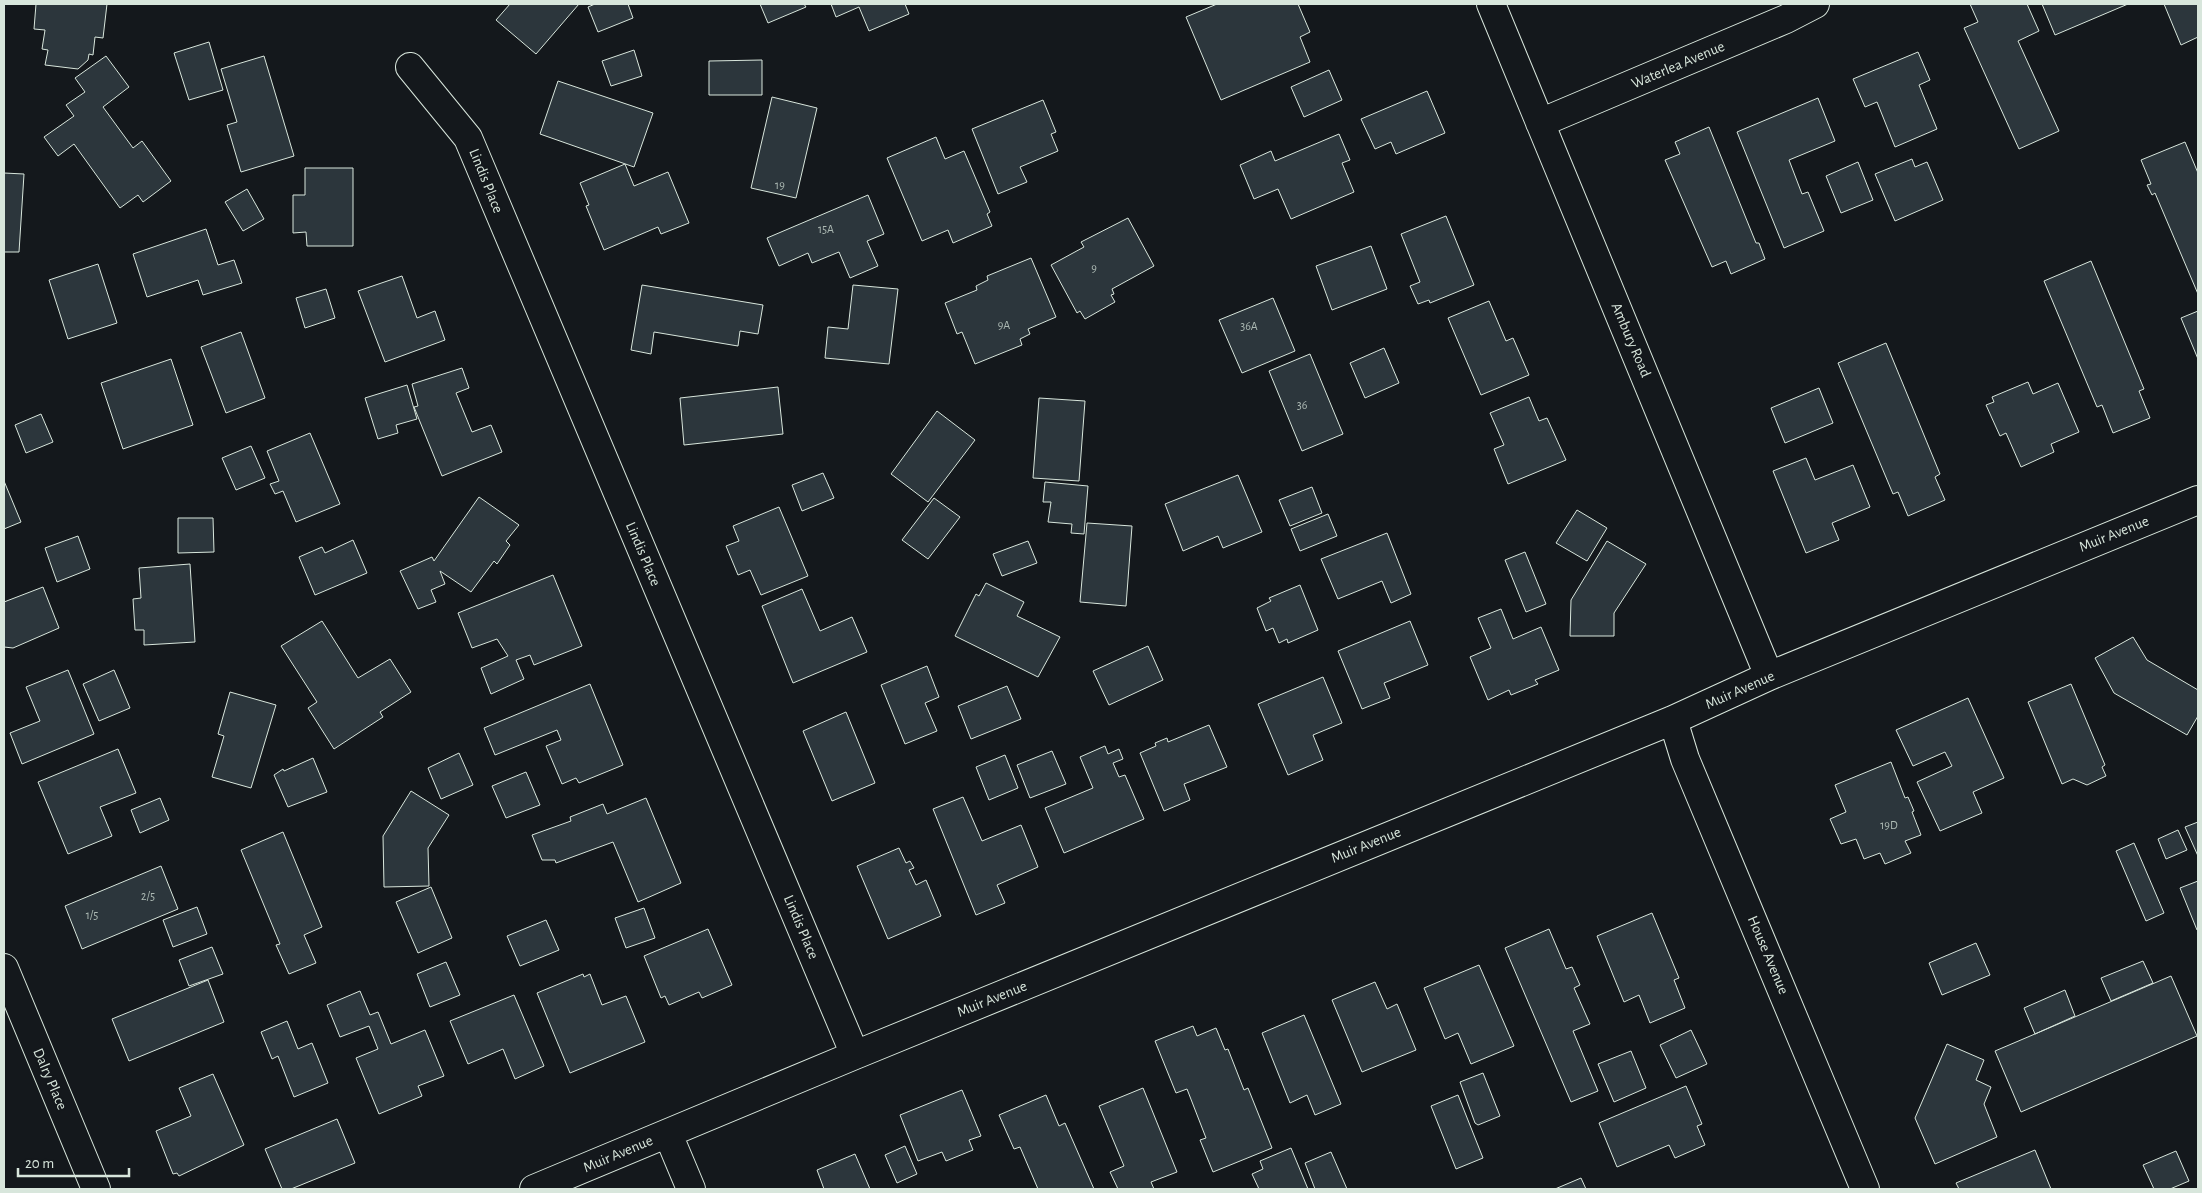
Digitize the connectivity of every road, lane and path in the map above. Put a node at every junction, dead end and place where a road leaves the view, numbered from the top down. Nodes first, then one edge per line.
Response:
1 (1491, 4) edge
2 (1815, 4) edge
3 (410, 67) dead end
4 (1540, 122) junction
5 (2198, 500) edge
6 (1769, 676) junction
7 (1673, 720) junction
8 (4, 968) edge
9 (856, 1055) junction
10 (668, 1134) junction
11 (96, 1189) edge
12 (534, 1189) edge
13 (691, 1189) edge
14 (1865, 1189) edge

1 - 4 street, Ambury Road
2 - 4 street, Waterlea Avenue
3 - 9 street, Lindis Place
4 - 6 street, Ambury Road
5 - 6 street, Muir Avenue
6 - 7 street, Muir Avenue
7 - 9 street, Muir Avenue
7 - 14 street, House Avenue
8 - 11 street, Dalry Place
9 - 10 street, Muir Avenue
10 - 12 street, Muir Avenue
10 - 13 street

